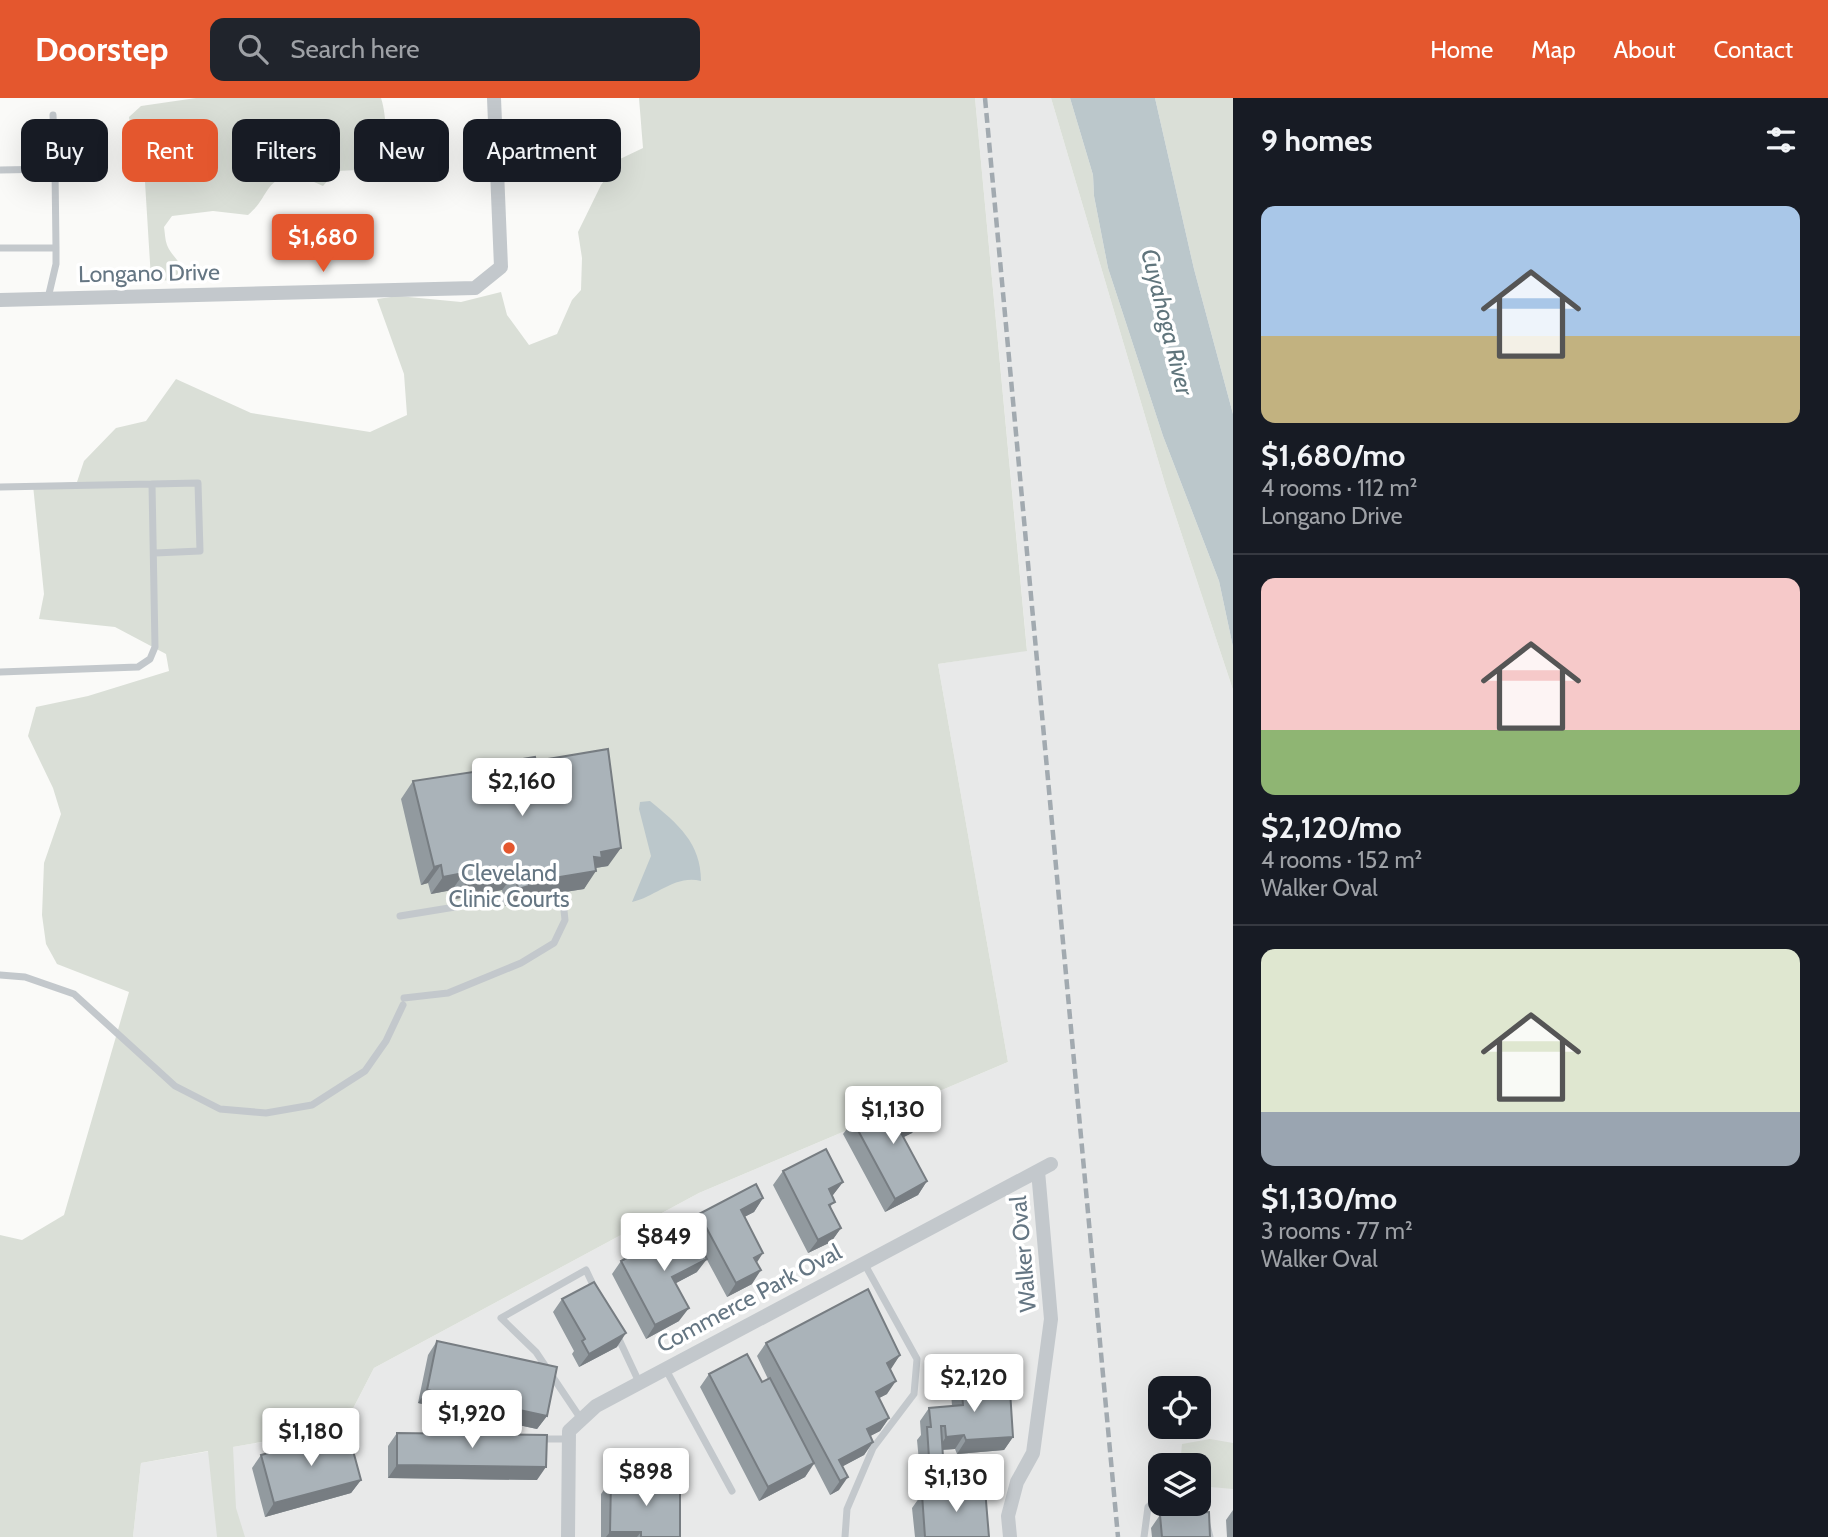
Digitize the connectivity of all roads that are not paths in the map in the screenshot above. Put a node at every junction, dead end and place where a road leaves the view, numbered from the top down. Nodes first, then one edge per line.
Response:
1 (494, 98) edge
2 (53, 115) dead end
3 (53, 119) edge
4 (0, 170) edge
5 (21, 170) edge
6 (55, 182) edge
7 (0, 248) edge
8 (56, 248) junction
9 (48, 299) junction
10 (0, 300) edge
11 (152, 484) junction
12 (0, 487) edge
13 (155, 553) junction
14 (0, 672) edge
15 (562, 892) edge
16 (504, 899) dead end
17 (400, 916) dead end
18 (0, 975) edge
19 (1044, 1167) joint
20 (864, 1263) junction
21 (597, 1293) edge
22 (613, 1327) edge
23 (665, 1368) junction
24 (639, 1382) junction
25 (580, 1419) junction
26 (532, 1439) edge
27 (568, 1439) junction
28 (732, 1491) dead end
29 (1148, 1507) edge
30 (1205, 1516) edge
31 (568, 1537) edge
32 (845, 1537) edge
33 (1010, 1537) edge
34 (1144, 1537) edge
35 (1210, 1537) edge

1 - 9 street, Longano Drive
2 - 3 lane
4 - 5 lane
6 - 8 lane
7 - 8 lane
8 - 9 lane
9 - 10 street, Longano Drive
11 - 12 lane
11 - 13 lane
11 - 13 lane
13 - 14 lane
15 - 18 lane
16 - 17 lane
19 - 20 street, Commerce Park Oval
19 - 33 street, Walker Oval
20 - 23 street, Commerce Park Oval
20 - 32 lane
21 - 25 lane
22 - 24 lane
23 - 24 street, Commerce Park Oval
23 - 28 lane
24 - 25 street, Commerce Park Oval
25 - 27 street, Commerce Park Oval
26 - 27 lane
27 - 31 street
29 - 34 lane
30 - 35 lane

